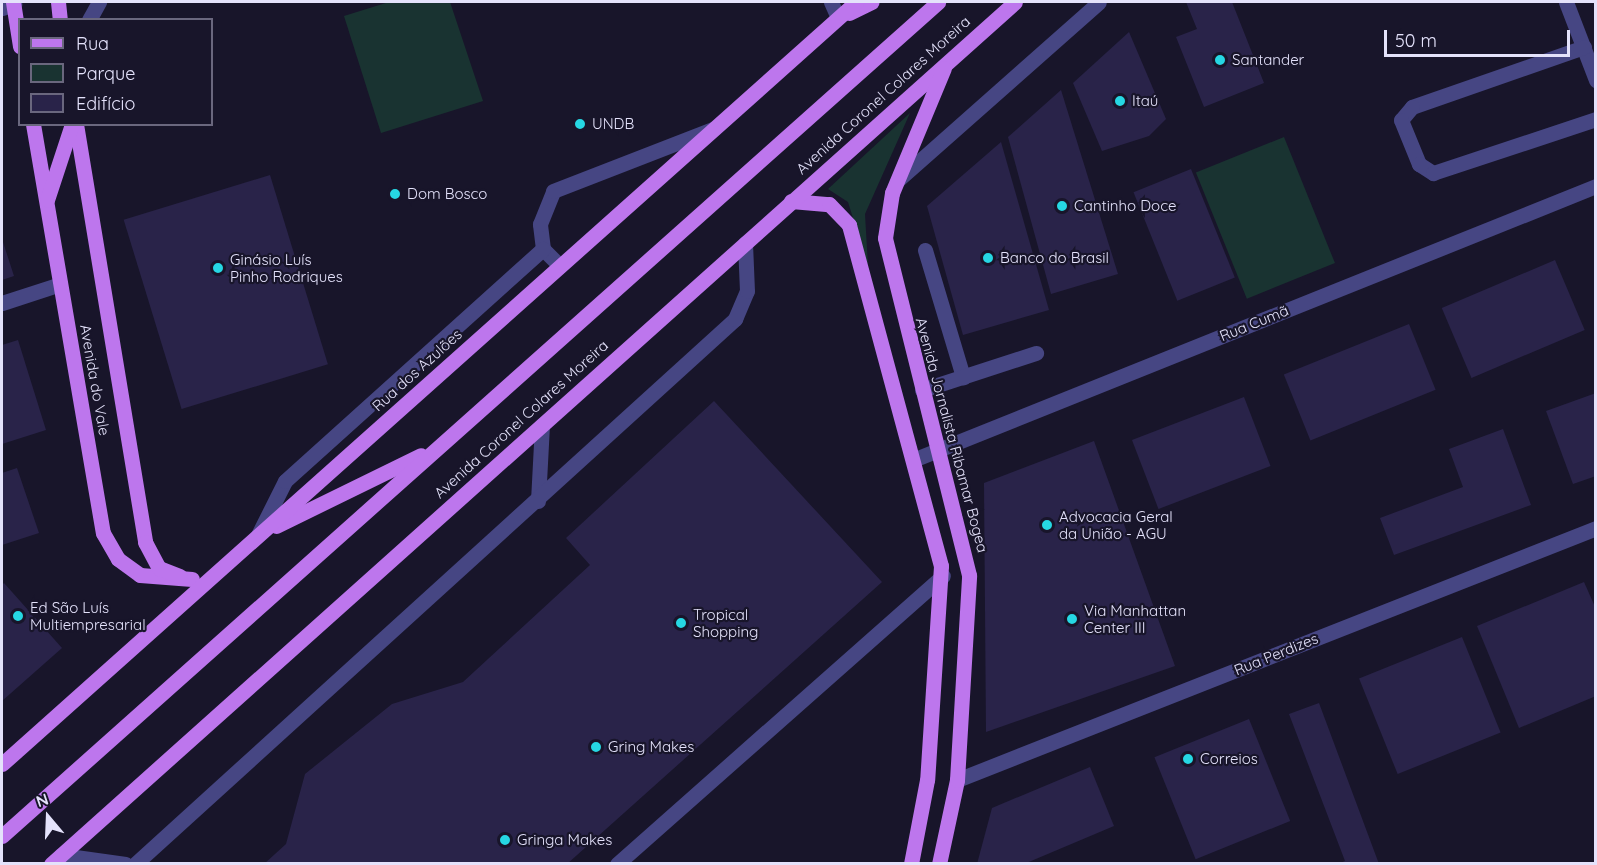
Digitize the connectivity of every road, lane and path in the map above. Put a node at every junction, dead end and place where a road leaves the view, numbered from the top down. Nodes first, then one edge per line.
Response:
1 (58, 2) edge
2 (99, 2) edge
3 (831, 2) edge
4 (856, 2) edge
5 (872, 2) edge
6 (939, 2) edge
7 (1015, 2) edge
8 (1099, 2) edge
9 (1566, 2) edge
10 (10, 5) edge
11 (60, 18) edge
12 (90, 18) edge
13 (838, 18) junction
14 (18, 38) edge
15 (1584, 47) junction
16 (946, 62) junction
17 (1596, 80) edge
18 (1596, 119) edge
19 (33, 126) edge
20 (73, 126) edge
21 (74, 126) edge
22 (713, 129) junction
23 (898, 180) junction
24 (1596, 186) edge
25 (791, 201) junction
26 (46, 203) junction
27 (745, 243) junction
28 (543, 249) junction
29 (925, 250) dead end
30 (560, 266) junction
31 (60, 284) junction
32 (2, 303) edge
33 (1036, 353) dead end
34 (963, 377) junction
35 (922, 390) junction
36 (542, 425) junction
37 (440, 446) junction
38 (939, 450) junction
39 (913, 460) junction
40 (538, 501) junction
41 (1596, 528) edge
42 (258, 535) junction
43 (212, 575) junction
44 (943, 576) junction
45 (192, 579) junction
46 (2, 764) edge
47 (957, 780) junction
48 (2, 836) edge
49 (56, 859) edge
50 (125, 864) edge
51 (135, 864) edge
52 (617, 864) edge
53 (911, 864) edge
54 (939, 864) edge

1 - 11 main road
2 - 12 street
3 - 13 street
4 - 13 main road, Rua dos Azulões
5 - 13 main road
6 - 37 main road
7 - 16 main road, Avenida Coronel Colares Moreira
8 - 23 street
9 - 15 street
10 - 14 main road
13 - 22 main road, Rua dos Azulões
15 - 17 street
15 - 18 street
16 - 23 main road, Avenida Jornalista Ribamar Bogea
16 - 25 main road, Avenida Coronel Colares Moreira
19 - 26 main road, Avenida do Vale
20 - 26 main road
21 - 45 main road, Avenida do Vale
22 - 28 street
22 - 30 main road, Rua dos Azulões
23 - 35 main road, Avenida Jornalista Ribamar Bogea
24 - 38 street, Rua Cumã
25 - 27 main road, Avenida Coronel Colares Moreira
25 - 39 main road
26 - 31 main road, Avenida do Vale
27 - 36 main road, Avenida Coronel Colares Moreira
27 - 40 street
28 - 30 street
28 - 42 street
29 - 34 street
30 - 42 main road, Rua dos Azulões
31 - 32 street
31 - 45 main road, Avenida do Vale
33 - 34 street
34 - 35 street
35 - 38 main road, Avenida Jornalista Ribamar Bogea
36 - 40 street
36 - 49 main road, Avenida Coronel Colares Moreira
37 - 42 main road
37 - 48 main road
38 - 39 street, Rua Cumã
38 - 47 main road, Avenida Jornalista Ribamar Bogea
39 - 44 main road
40 - 51 street
41 - 47 street, Rua Perdizes
42 - 43 main road, Rua dos Azulões
43 - 45 main road, Avenida do Vale
43 - 46 main road, Rua dos Azulões
44 - 52 street
44 - 53 main road
47 - 54 main road, Avenida Jornalista Ribamar Bogea
49 - 50 street

